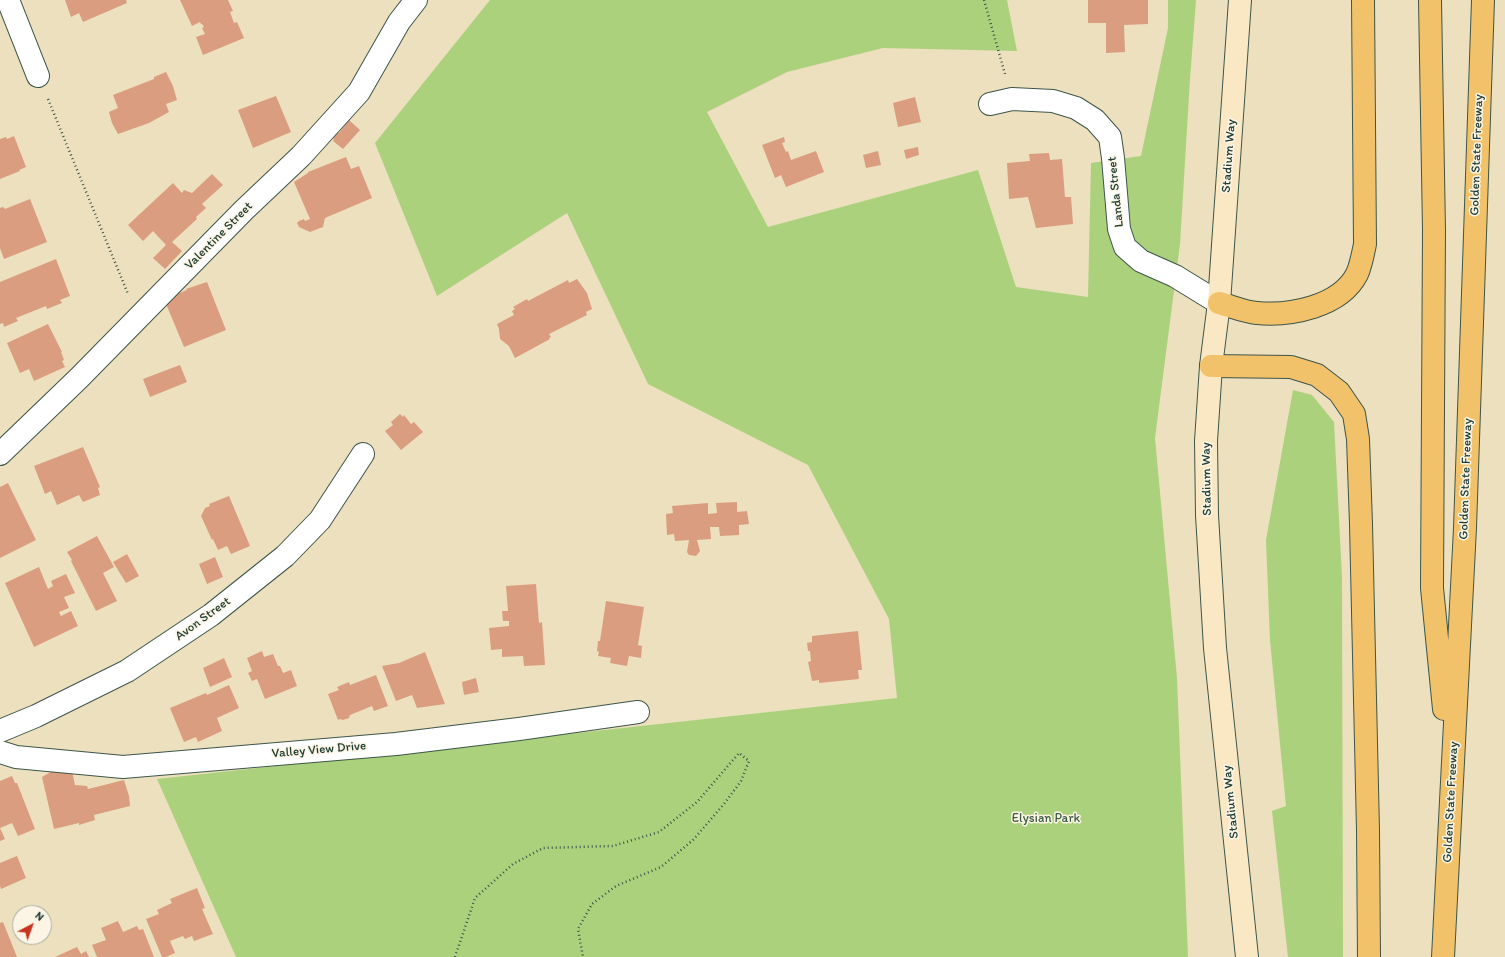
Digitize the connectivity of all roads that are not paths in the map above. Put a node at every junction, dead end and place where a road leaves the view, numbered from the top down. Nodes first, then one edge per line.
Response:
1 (8, 0) edge
2 (416, 0) edge
3 (1240, 0) edge
4 (1363, 0) edge
5 (1430, 0) edge
6 (1483, 0) edge
7 (38, 76) road end
8 (990, 104) dead end
9 (1219, 303) junction
10 (1211, 366) junction
11 (0, 454) edge
12 (363, 454) dead end
13 (638, 712) dead end
14 (0, 731) edge
15 (0, 752) edge
16 (1451, 782) junction
17 (1247, 957) edge
18 (1368, 957) edge
19 (1443, 957) edge

1 - 7 street
2 - 11 street, Valentine Street
3 - 9 main road, Stadium Way
4 - 9 highway
5 - 16 highway
6 - 16 highway, Golden State Freeway
8 - 9 street, Landa Street
9 - 10 main road, Stadium Way
10 - 17 main road, Stadium Way
10 - 18 highway
12 - 14 street, Avon Street
13 - 15 street, Valley View Drive
16 - 19 highway, Golden State Freeway

